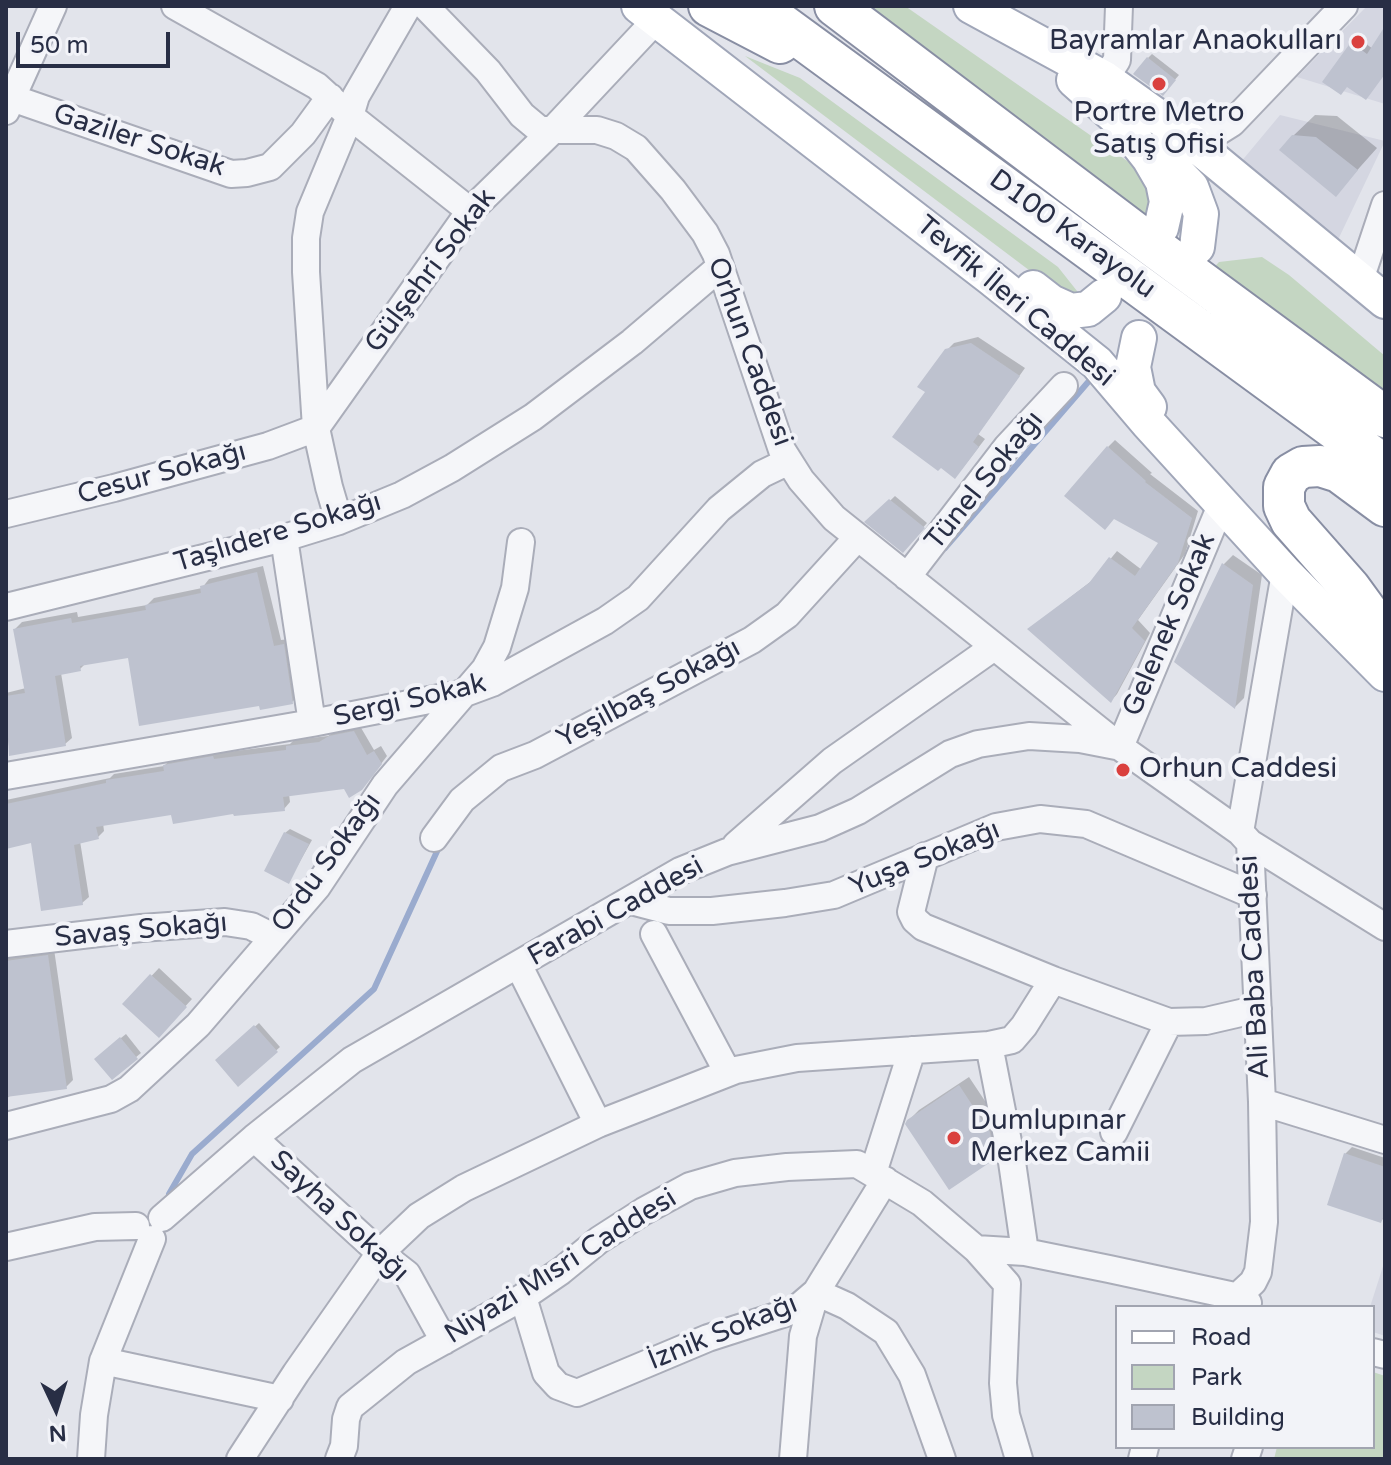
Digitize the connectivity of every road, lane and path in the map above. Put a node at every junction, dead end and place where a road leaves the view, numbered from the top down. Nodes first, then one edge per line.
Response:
1 (53, 6) edge
2 (175, 6) edge
3 (408, 6) edge
4 (425, 6) edge
5 (709, 6) edge
6 (757, 6) edge
7 (835, 6) edge
8 (964, 6) edge
9 (971, 6) edge
10 (1119, 6) edge
11 (1344, 6) edge
12 (653, 11) edge
13 (1105, 79) junction
14 (330, 97) junction
15 (892, 102) junction
16 (9, 105) edge
17 (350, 116) junction
18 (1120, 121) junction
19 (551, 132) junction
20 (1185, 136) junction
21 (1385, 205) edge
22 (470, 211) junction
23 (1161, 228) dead end
24 (1197, 247) dead end
25 (720, 267) junction
26 (1373, 290) edge
27 (1104, 296) dead end
28 (1139, 338) dead end
29 (1064, 386) dead end
30 (1385, 417) edge
31 (316, 428) junction
32 (789, 461) junction
33 (1385, 466) edge
34 (1222, 503) junction
35 (1385, 506) edge
36 (6, 514) edge
37 (339, 521) junction
38 (284, 538) junction
39 (857, 538) junction
40 (521, 542) dead end
41 (1285, 573) junction
42 (907, 577) junction
43 (6, 607) edge
44 (1385, 636) edge
45 (1385, 646) edge
46 (994, 647) junction
47 (1385, 674) edge
48 (465, 693) junction
49 (312, 723) junction
50 (1120, 747) junction
51 (6, 776) edge
52 (434, 838) dead end
53 (1245, 838) junction
54 (727, 852) junction
55 (925, 856) junction
56 (1253, 895) junction
57 (631, 901) junction
58 (1385, 927) edge
59 (654, 934) dead end
60 (273, 937) junction
61 (6, 944) edge
62 (519, 966) junction
63 (1053, 980) junction
64 (1258, 1009) junction
65 (1169, 1022) junction
66 (989, 1045) junction
67 (912, 1050) junction
68 (728, 1073) junction
69 (1262, 1102) junction
70 (598, 1124) junction
71 (6, 1126) edge
72 (1114, 1132) dead end
73 (254, 1138) junction
74 (1385, 1140) edge
75 (879, 1177) junction
76 (150, 1228) junction
77 (6, 1247) edge
78 (976, 1249) junction
79 (1025, 1252) junction
80 (380, 1253) junction
81 (816, 1292) junction
82 (523, 1297) junction
83 (1240, 1304) edge
84 (444, 1341) junction
85 (103, 1361) junction
86 (280, 1399) junction
87 (91, 1459) edge
88 (240, 1459) edge
89 (339, 1459) edge
90 (793, 1459) edge
91 (942, 1459) edge
92 (1019, 1459) edge

1 - 16 street
2 - 14 street
3 - 17 street
4 - 19 street
5 - 15 highway
6 - 15 highway, D100 Karayolu
7 - 30 highway, D100 Karayolu
8 - 18 main road
9 - 13 main road
10 - 13 street
11 - 20 street
12 - 19 street, Gülşehri Sokak
12 - 27 main road
12 - 34 main road, Tevfik İleri Caddesi
13 - 20 main road
14 - 16 street, Gaziler Sokak
14 - 17 street
15 - 33 highway, D100 Karayolu
17 - 22 street
17 - 31 street
18 - 23 main road
18 - 24 main road
19 - 22 street, Gülşehri Sokak
19 - 25 street, Orhun Caddesi
20 - 26 main road
21 - 26 street
22 - 31 street, Gülşehri Sokak
25 - 32 street, Orhun Caddesi
25 - 37 street, Taşlıdere Sokağı
28 - 45 main road
29 - 42 street, Tünel Sokağı
31 - 36 street, Cesur Sokağı
31 - 37 street
32 - 39 street, Orhun Caddesi
32 - 48 street, Sergi Sokak
34 - 41 main road, Tevfik İleri Caddesi
34 - 50 street, Gelenek Sokak
35 - 44 highway
37 - 38 street, Taşlıdere Sokağı
38 - 43 street, Taşlıdere Sokağı
38 - 49 street
39 - 42 street, Orhun Caddesi
39 - 52 street, Yeşilbaş Sokağı
40 - 48 street, Ordu Sokağı
41 - 47 main road, Tevfik İleri Caddesi
41 - 53 street, Ali Baba Caddesi
42 - 46 street, Orhun Caddesi
46 - 50 street, Orhun Caddesi
46 - 54 street
48 - 49 street, Sergi Sokak
48 - 60 street, Ordu Sokağı
49 - 51 street, Sergi Sokak
50 - 53 street, Farabi Caddesi
50 - 54 street, Farabi Caddesi
53 - 56 street, Ali Baba Caddesi
53 - 58 street, Farabi Caddesi
54 - 57 street, Farabi Caddesi
55 - 56 street, Yuşa Sokağı
55 - 57 street, Yuşa Sokağı
55 - 63 street
56 - 64 street, Ali Baba Caddesi
57 - 62 street, Farabi Caddesi
59 - 68 street
60 - 61 street, Savaş Sokağı
60 - 71 street, Ordu Sokağı
62 - 70 street
62 - 73 street, Farabi Caddesi
63 - 65 street
63 - 66 street
64 - 65 street
64 - 69 street, Ali Baba Caddesi
65 - 72 street
66 - 67 street
66 - 79 street
67 - 68 street
67 - 75 street
68 - 70 street
69 - 74 street
69 - 83 street, Ali Baba Caddesi
70 - 80 street
73 - 76 street, Farabi Caddesi
73 - 80 street, Sayha Sokağı
75 - 78 street, Niyazi Mısri Caddesi
75 - 81 street
75 - 82 street, Niyazi Mısri Caddesi
76 - 77 street
76 - 85 street, Farabi Caddesi
78 - 79 street
78 - 92 street, Niyazi Mısri Caddesi
79 - 83 street
80 - 84 street, Sayha Sokağı
80 - 86 street
81 - 82 street, İznik Sokağı
81 - 90 street
81 - 91 street, İznik Sokağı
82 - 84 street, Niyazi Mısri Caddesi
84 - 89 street, Niyazi Mısri Caddesi
85 - 86 street
85 - 87 street, Farabi Caddesi
86 - 88 street

